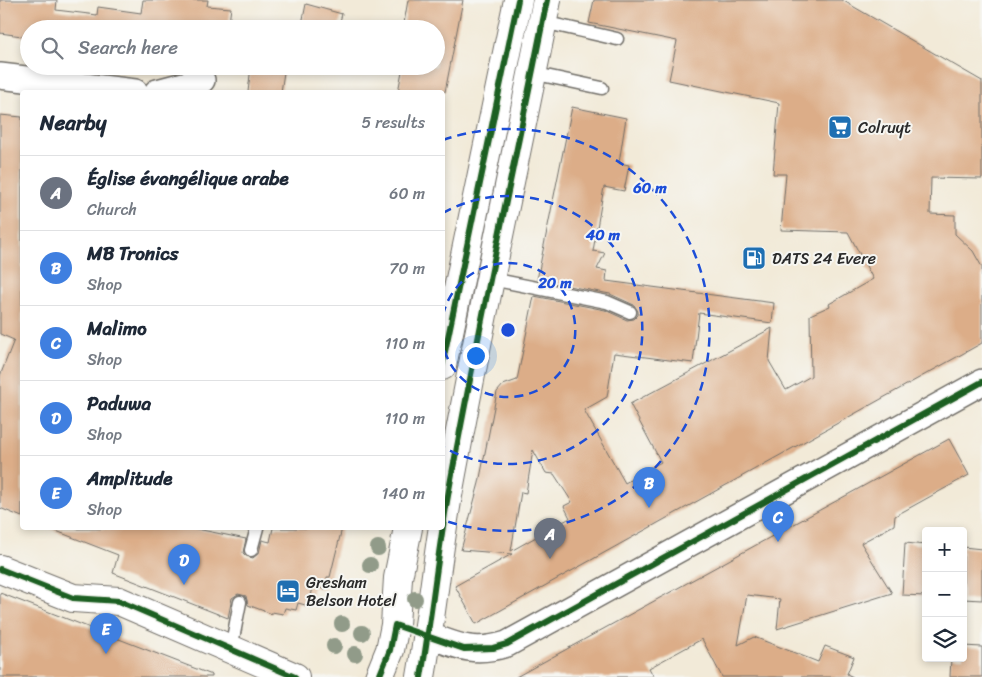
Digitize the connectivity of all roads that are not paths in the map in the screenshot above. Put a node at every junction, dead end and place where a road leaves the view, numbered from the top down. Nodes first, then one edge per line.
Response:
1 (518, 0) edge
2 (545, 11) edge
3 (617, 39) dead end
4 (532, 73) junction
5 (0, 76) edge
6 (202, 80) dead end
7 (602, 88) dead end
8 (118, 90) edge
9 (164, 90) edge
10 (460, 284) junction
11 (490, 284) junction
12 (630, 312) dead end
13 (445, 352) edge
14 (982, 382) edge
15 (445, 517) edge
16 (256, 530) edge
17 (408, 530) edge
18 (443, 530) edge
19 (251, 550) dead end
20 (0, 569) edge
21 (240, 602) dead end
22 (395, 625) junction
23 (428, 635) junction
24 (231, 649) junction
25 (295, 677) edge
26 (379, 677) edge
27 (421, 677) edge

1 - 10 street
2 - 3 lane
2 - 4 street
4 - 7 lane
4 - 11 street
5 - 8 street
6 - 9 street
10 - 11 street
10 - 13 street
11 - 12 lane
11 - 15 street
14 - 23 street
16 - 19 lane
17 - 22 street
18 - 23 street
20 - 24 street
21 - 24 lane
22 - 23 street
22 - 26 street
23 - 27 street
24 - 25 street

